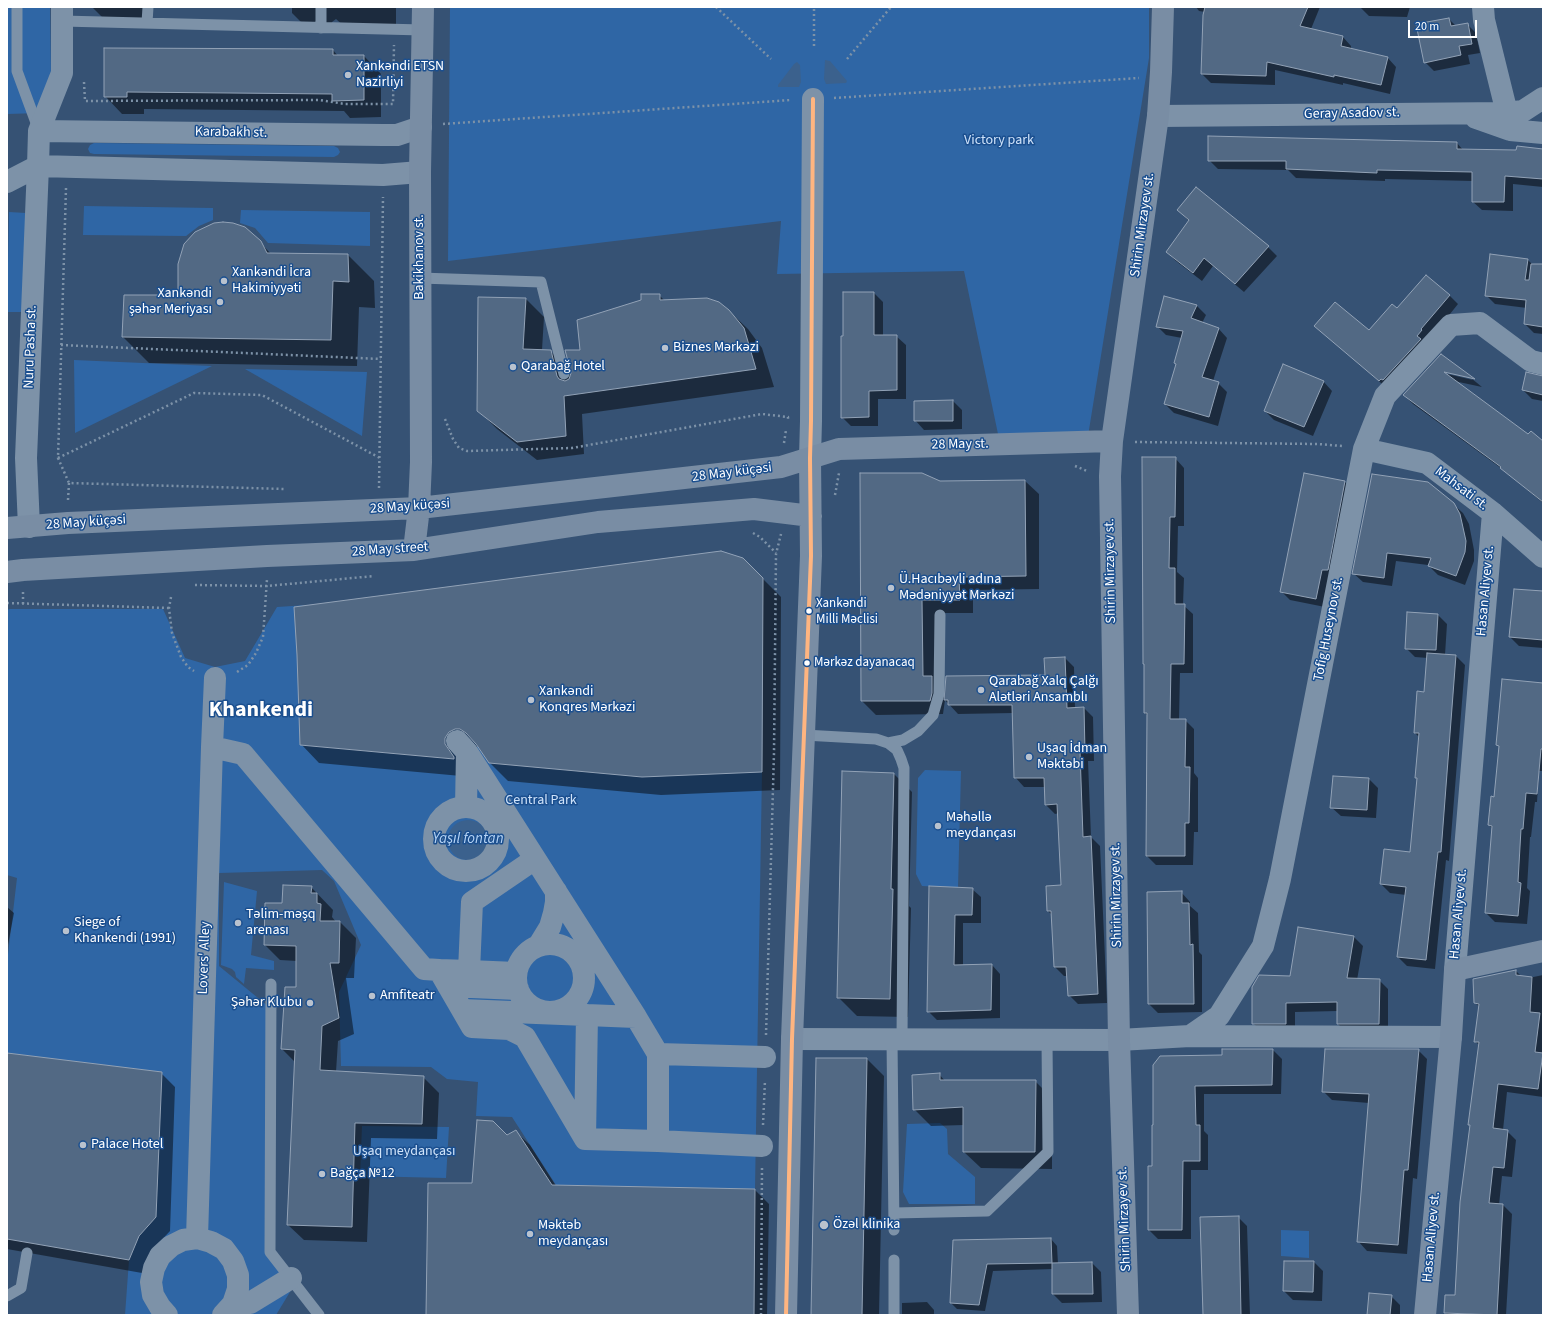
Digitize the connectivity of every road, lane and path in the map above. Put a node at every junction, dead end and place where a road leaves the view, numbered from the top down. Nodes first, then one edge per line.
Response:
1 (17, 7) edge
2 (148, 7) edge
3 (321, 7) edge
4 (423, 7) edge
5 (716, 7) edge
6 (814, 7) edge
7 (891, 7) edge
8 (1163, 7) edge
9 (1483, 7) edge
10 (62, 14) edge
11 (147, 23) junction
12 (321, 28) junction
13 (394, 30) junction
14 (422, 30) junction
15 (814, 46) dead end
16 (771, 59) dead end
17 (847, 59) dead end
18 (1146, 78) dead end
19 (1543, 98) edge
20 (813, 99) junction
21 (85, 101) dead end
22 (1460, 112) junction
23 (1507, 113) junction
24 (1158, 116) junction
25 (443, 124) dead end
26 (421, 127) junction
27 (39, 131) junction
28 (1543, 133) edge
29 (38, 166) junction
30 (420, 172) junction
31 (7, 182) edge
32 (62, 185) dead end
33 (376, 195) dead end
34 (420, 278) junction
35 (62, 345) junction
36 (381, 359) junction
37 (1543, 364) edge
38 (564, 374) dead end
39 (445, 411) dead end
40 (788, 417) dead end
41 (1112, 442) junction
42 (1318, 444) dead end
43 (1364, 449) junction
44 (58, 458) junction
45 (380, 458) junction
46 (810, 458) junction
47 (291, 489) dead end
48 (419, 508) junction
49 (379, 510) junction
50 (1493, 513) junction
51 (811, 516) junction
52 (29, 527) junction
53 (7, 528) edge
54 (414, 550) junction
55 (776, 554) dead end
56 (1543, 557) edge
57 (7, 572) edge
58 (171, 597) dead end
59 (266, 600) dead end
60 (7, 603) edge
61 (169, 608) junction
62 (940, 615) dead end
63 (215, 678) junction
64 (804, 735) junction
65 (888, 743) junction
66 (212, 747) junction
67 (466, 807) junction
68 (522, 838) junction
69 (498, 844) junction
70 (535, 859) junction
71 (556, 891) junction
72 (539, 945) junction
73 (1543, 951) edge
74 (1455, 970) junction
75 (469, 971) junction
76 (444, 978) junction
77 (517, 981) junction
78 (271, 984) dead end
79 (462, 1010) junction
80 (548, 1014) junction
81 (587, 1015) junction
82 (636, 1017) junction
83 (1190, 1036) junction
84 (1451, 1037) junction
85 (792, 1039) junction
86 (897, 1039) junction
87 (1047, 1040) junction
88 (1119, 1040) junction
89 (658, 1054) junction
90 (765, 1057) junction
91 (585, 1139) junction
92 (658, 1141) junction
93 (762, 1146) junction
94 (894, 1213) junction
95 (894, 1230) dead end
96 (197, 1238) junction
97 (27, 1253) dead end
98 (894, 1260) dead end
99 (290, 1278) junction
100 (7, 1296) edge
101 (228, 1309) edge
102 (167, 1315) edge
103 (319, 1315) edge
104 (761, 1315) edge
105 (786, 1315) edge
106 (894, 1315) edge
107 (1128, 1315) edge
108 (1425, 1315) edge

1 - 27 lane
2 - 11 lane
3 - 12 lane
4 - 14 street, Bakikhanov st.
5 - 16 path
6 - 15 path
7 - 17 path
8 - 24 street, Shirin Mirzayev st.
9 - 23 street
10 - 11 lane
10 - 27 street, Nuru Pasha st.
11 - 12 lane
12 - 13 lane
13 - 14 lane
13 - 21 path
14 - 26 street, Bakikhanov st.
18 - 20 path
19 - 23 street, Geray Asadov st.
20 - 25 path
20 - 46 street
22 - 23 street, Geray Asadov st.
22 - 24 street, Geray Asadov st.
22 - 28 street
24 - 41 street, Shirin Mirzayev st.
26 - 27 street, Karabakh st.
26 - 30 street, Bakikhanov st.
27 - 29 street, Nuru Pasha st.
29 - 30 street
29 - 31 street
29 - 52 street, Nuru Pasha st.
30 - 34 street, Bakikhanov st.
32 - 35 path
33 - 36 path
34 - 38 lane
34 - 48 street, Bakikhanov st.
35 - 36 path
35 - 44 path
36 - 45 path
37 - 43 street, Tofig Huseynov st.
39 - 40 path
41 - 42 path
41 - 46 street, 28 May st.
41 - 88 street, Shirin Mirzayev st.
43 - 50 street, Mahsati st.
43 - 83 street, Tofig Huseynov st.
44 - 45 path
44 - 47 path
45 - 49 path
46 - 48 street, 28 May küçəsi
46 - 51 street
48 - 49 street, 28 May küçəsi
48 - 54 street, Bakikhanov st.
49 - 52 street, 28 May küçəsi
50 - 56 street, Mahsati st.
50 - 74 street, Hasan Aliyev st.
51 - 54 street, 28 May street
51 - 64 street
52 - 53 street, 28 May küçəsi
54 - 57 street, 28 May street
55 - 90 path
58 - 61 path
59 - 63 path
60 - 61 path
61 - 63 path
62 - 65 lane
63 - 66 street, Lovers' Alley
64 - 65 lane
64 - 85 street
65 - 86 lane
66 - 76 street
66 - 96 street, Lovers' Alley
67 - 68 street
67 - 69 street
67 - 69 street
68 - 69 street
68 - 70 street
70 - 71 street
70 - 75 street
71 - 72 street
71 - 82 street
72 - 77 street
72 - 80 street
73 - 74 street
74 - 84 street, Hasan Aliyev st.
75 - 76 street
75 - 77 street
76 - 77 street
76 - 79 street
77 - 80 street
78 - 99 lane
79 - 80 street
79 - 91 street
80 - 81 street
81 - 82 street
81 - 91 street
82 - 89 street
83 - 84 street
83 - 88 street
84 - 108 street, Hasan Aliyev st.
85 - 86 street
85 - 105 street
86 - 87 street
86 - 94 lane
87 - 88 street
87 - 94 lane
88 - 107 street, Shirin Mirzayev st.
89 - 90 street
89 - 92 street
90 - 93 path
91 - 92 street
92 - 93 street
93 - 104 path
94 - 95 lane
96 - 101 street
96 - 102 street
97 - 100 lane
98 - 106 lane
99 - 101 street
99 - 103 lane

